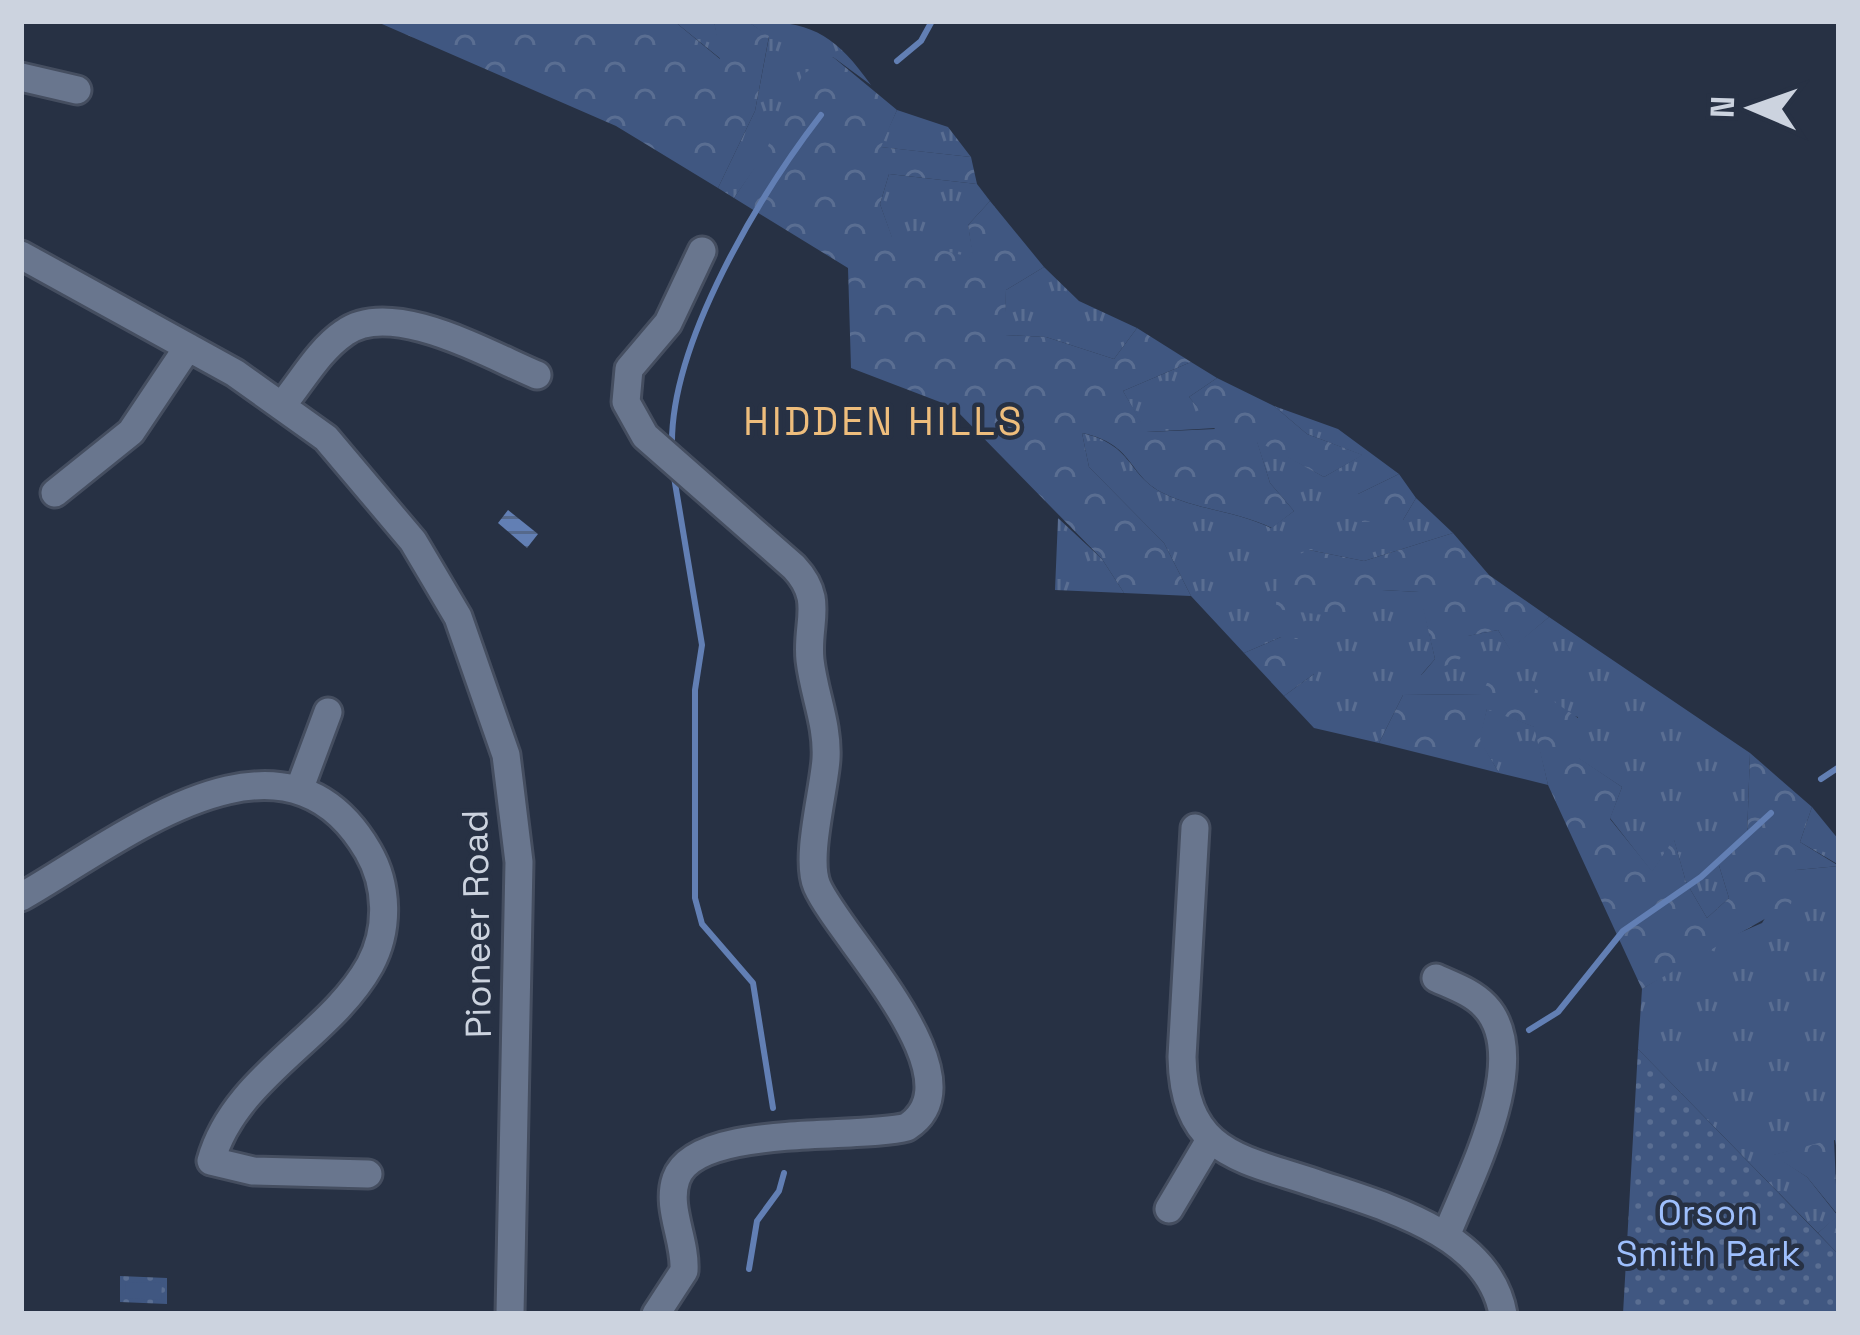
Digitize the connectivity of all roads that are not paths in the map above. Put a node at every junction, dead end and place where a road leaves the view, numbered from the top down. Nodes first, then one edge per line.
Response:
1 (21, 77) edge
2 (77, 90) dead end
3 (703, 251) dead end
4 (21, 255) edge
5 (188, 347) junction
6 (537, 375) dead end
7 (283, 404) junction
8 (55, 493) dead end
9 (328, 712) dead end
10 (299, 790) junction
11 (1195, 828) dead end
12 (21, 897) edge
13 (1436, 978) dead end
14 (1210, 1140) junction
15 (368, 1174) dead end
16 (1169, 1209) dead end
17 (1446, 1236) junction
18 (510, 1314) edge
19 (656, 1314) edge
20 (1503, 1314) edge

1 - 2 street
3 - 19 street
4 - 5 street, Pioneer Road
5 - 7 street, Pioneer Road
5 - 8 street
6 - 7 street
7 - 18 street, Pioneer Road
9 - 10 street
10 - 12 street
10 - 15 street
11 - 14 street
13 - 17 street
14 - 16 street
14 - 17 street
17 - 20 street

